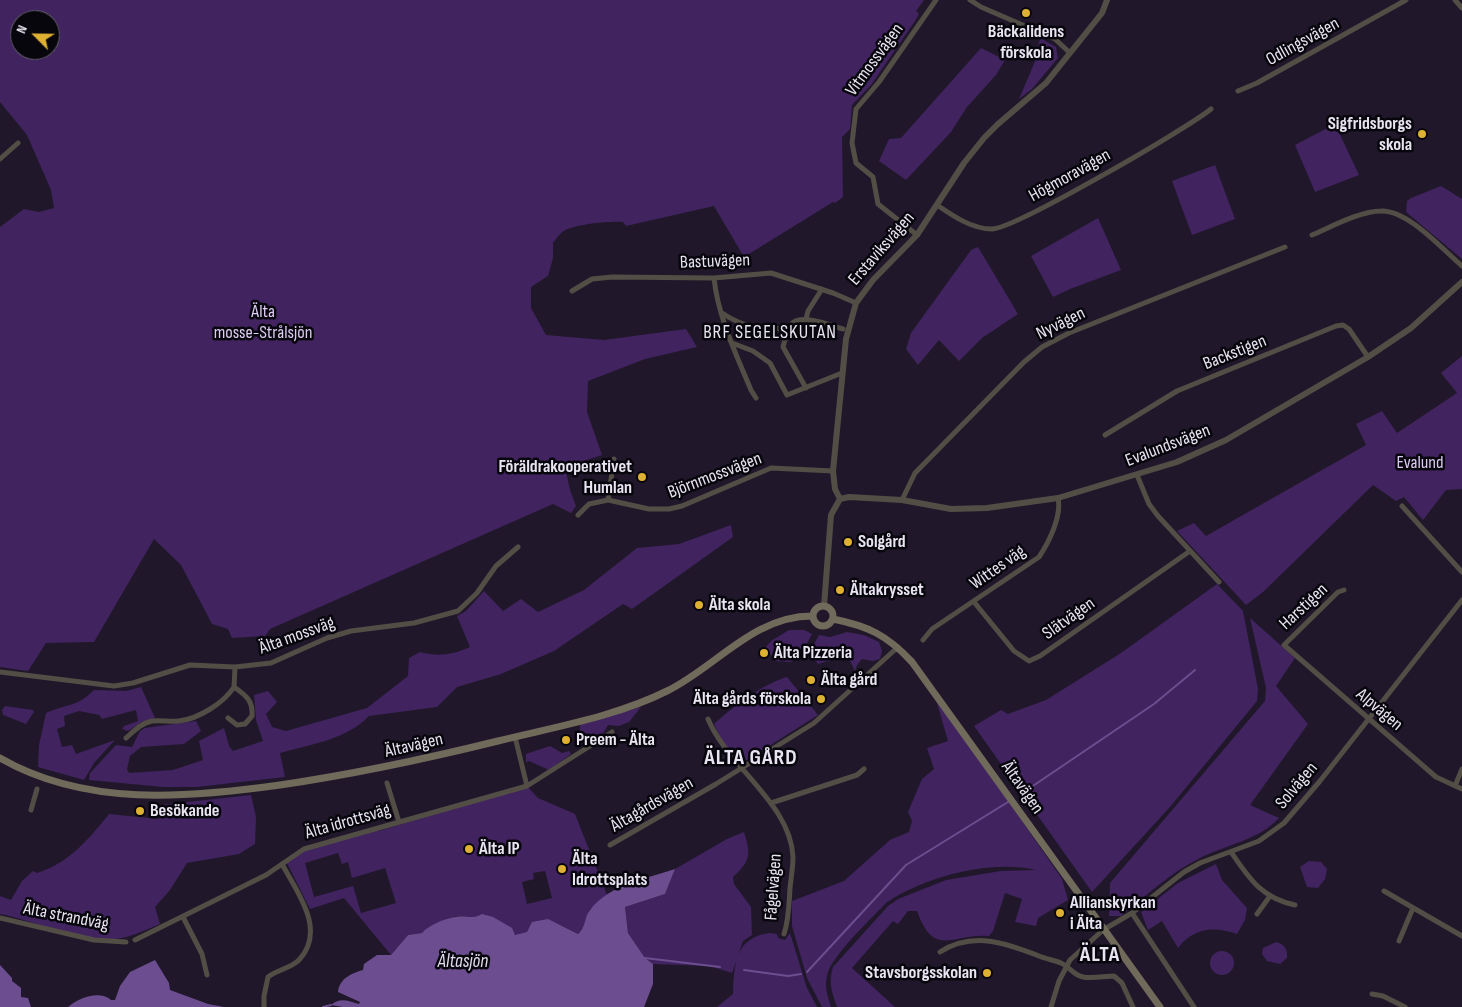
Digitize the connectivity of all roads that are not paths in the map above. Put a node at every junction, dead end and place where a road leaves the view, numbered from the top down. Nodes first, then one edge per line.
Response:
1 (936, 0) edge
2 (970, 0) edge
3 (1107, 0) edge
4 (1406, 0) edge
5 (1455, 0) edge
6 (1462, 8) edge
7 (1070, 52) junction
8 (1238, 91) dead end
9 (1211, 109) dead end
10 (18, 142) dead end
11 (0, 159) edge
12 (938, 204) junction
13 (917, 235) junction
14 (1312, 235) dead end
15 (1285, 247) dead end
16 (1462, 266) edge
17 (714, 278) junction
18 (1462, 282) edge
19 (822, 289) junction
20 (572, 291) dead end
21 (856, 303) junction
22 (721, 313) junction
23 (806, 319) junction
24 (789, 328) junction
25 (843, 329) dead end
26 (732, 343) junction
27 (1368, 357) junction
28 (842, 374) junction
29 (806, 388) junction
30 (756, 398) dead end
31 (1105, 436) dead end
32 (614, 459) dead end
33 (833, 471) junction
34 (1137, 474) junction
35 (1058, 498) junction
36 (840, 499) junction
37 (608, 500) junction
38 (902, 500) junction
39 (1402, 506) dead end
40 (578, 515) dead end
41 (518, 547) dead end
42 (1190, 552) junction
43 (1462, 572) edge
44 (1219, 582) dead end
45 (1344, 590) dead end
46 (1462, 600) edge
47 (974, 602) junction
48 (824, 606) junction
49 (812, 616) junction
50 (833, 618) junction
51 (923, 640) dead end
52 (1284, 645) joint
53 (898, 647) junction
54 (235, 667) junction
55 (0, 672) edge
56 (234, 687) junction
57 (228, 718) dead end
58 (1368, 718) junction
59 (708, 719) dead end
60 (612, 732) dead end
61 (515, 736) junction
62 (126, 738) dead end
63 (0, 758) edge
64 (740, 768) junction
65 (1462, 769) edge
66 (864, 770) dead end
67 (387, 783) dead end
68 (527, 786) junction
69 (1455, 786) junction
70 (1462, 789) edge
71 (37, 790) dead end
72 (771, 804) junction
73 (31, 810) dead end
74 (399, 822) junction
75 (610, 845) dead end
76 (1231, 852) junction
77 (282, 864) junction
78 (1384, 890) dead end
79 (1270, 896) junction
80 (1295, 905) dead end
81 (1413, 908) junction
82 (1132, 912) junction
83 (1257, 914) dead end
84 (183, 917) junction
85 (0, 918) edge
86 (1103, 930) junction
87 (784, 934) dead end
88 (1462, 936) edge
89 (135, 940) dead end
90 (1399, 941) dead end
91 (126, 942) dead end
92 (940, 952) dead end
93 (1066, 967) junction
94 (207, 975) dead end
95 (1372, 994) dead end
96 (264, 1007) edge
97 (1051, 1007) edge
98 (1133, 1007) edge
99 (1160, 1007) edge
100 (1194, 1007) edge
101 (1405, 1007) edge

1 - 13 street, Vitmossvägen
2 - 7 street
3 - 7 street, Erstaviksvägen
4 - 8 street, Odlingsvägen
5 - 6 street
7 - 12 street, Erstaviksvägen
9 - 12 street, Högmoravägen
10 - 11 street
12 - 13 street, Erstaviksvägen
13 - 21 street, Erstaviksvägen
14 - 16 street
15 - 38 street, Nyvägen
17 - 19 street, Bastuvägen
17 - 20 street, Bastuvägen
17 - 22 street
18 - 27 street, Evalundsvägen
19 - 21 street, Bastuvägen
19 - 23 street
21 - 28 street, Erstaviksvägen
22 - 24 street
22 - 26 street
23 - 24 street
23 - 25 street
24 - 29 street
26 - 29 street
26 - 30 street
27 - 31 street, Backstigen
27 - 34 street, Evalundsvägen
28 - 29 street
28 - 33 street, Erstaviksvägen
32 - 37 street
33 - 36 street, Erstaviksvägen
33 - 37 street, Björnmossvägen
34 - 35 street, Evalundsvägen
34 - 42 street
35 - 38 street, Evalundsvägen
35 - 47 street, Wittes väg
36 - 38 street, Evalundsvägen
36 - 48 street
37 - 40 street
39 - 43 street
41 - 54 street, Älta mossväg
42 - 44 street
42 - 47 street, Slätvägen
45 - 52 street, Harstigen
46 - 58 street, Solvägen
47 - 51 street, Wittes väg
48 - 49 main road
48 - 50 main road
49 - 50 main road
49 - 61 main road, Ältavägen
50 - 53 main road, Ältavägen
52 - 58 street, Alpvägen
53 - 64 street, Ältagårdsvägen
53 - 86 main road, Ältavägen
54 - 55 street, Älta mossväg
54 - 56 street
56 - 57 street
56 - 62 street
58 - 69 street, Alpvägen
58 - 76 street, Solvägen
59 - 64 street, Fågelvägen
60 - 68 street, Älta idrottsväg
61 - 63 main road, Ältavägen
61 - 68 street
64 - 72 street, Fågelvägen
64 - 75 street, Ältagårdsvägen
65 - 69 street
66 - 72 street
67 - 74 street
68 - 74 street, Älta idrottsväg
69 - 70 street, Alpvägen
71 - 73 street
72 - 87 street, Fågelvägen
74 - 77 street, Älta idrottsväg
76 - 79 street
76 - 82 street, Solvägen
77 - 84 street, Älta idrottsväg
77 - 96 street
78 - 81 street
79 - 80 street
79 - 83 street
81 - 88 street
81 - 90 street
82 - 86 street, Solvägen
82 - 100 street
84 - 89 street, Älta idrottsväg
84 - 94 street
85 - 91 street, Älta strandväg
86 - 93 street, Solvägen
86 - 99 main road, Ältavägen
92 - 93 street
93 - 97 street
93 - 98 street
95 - 101 street

